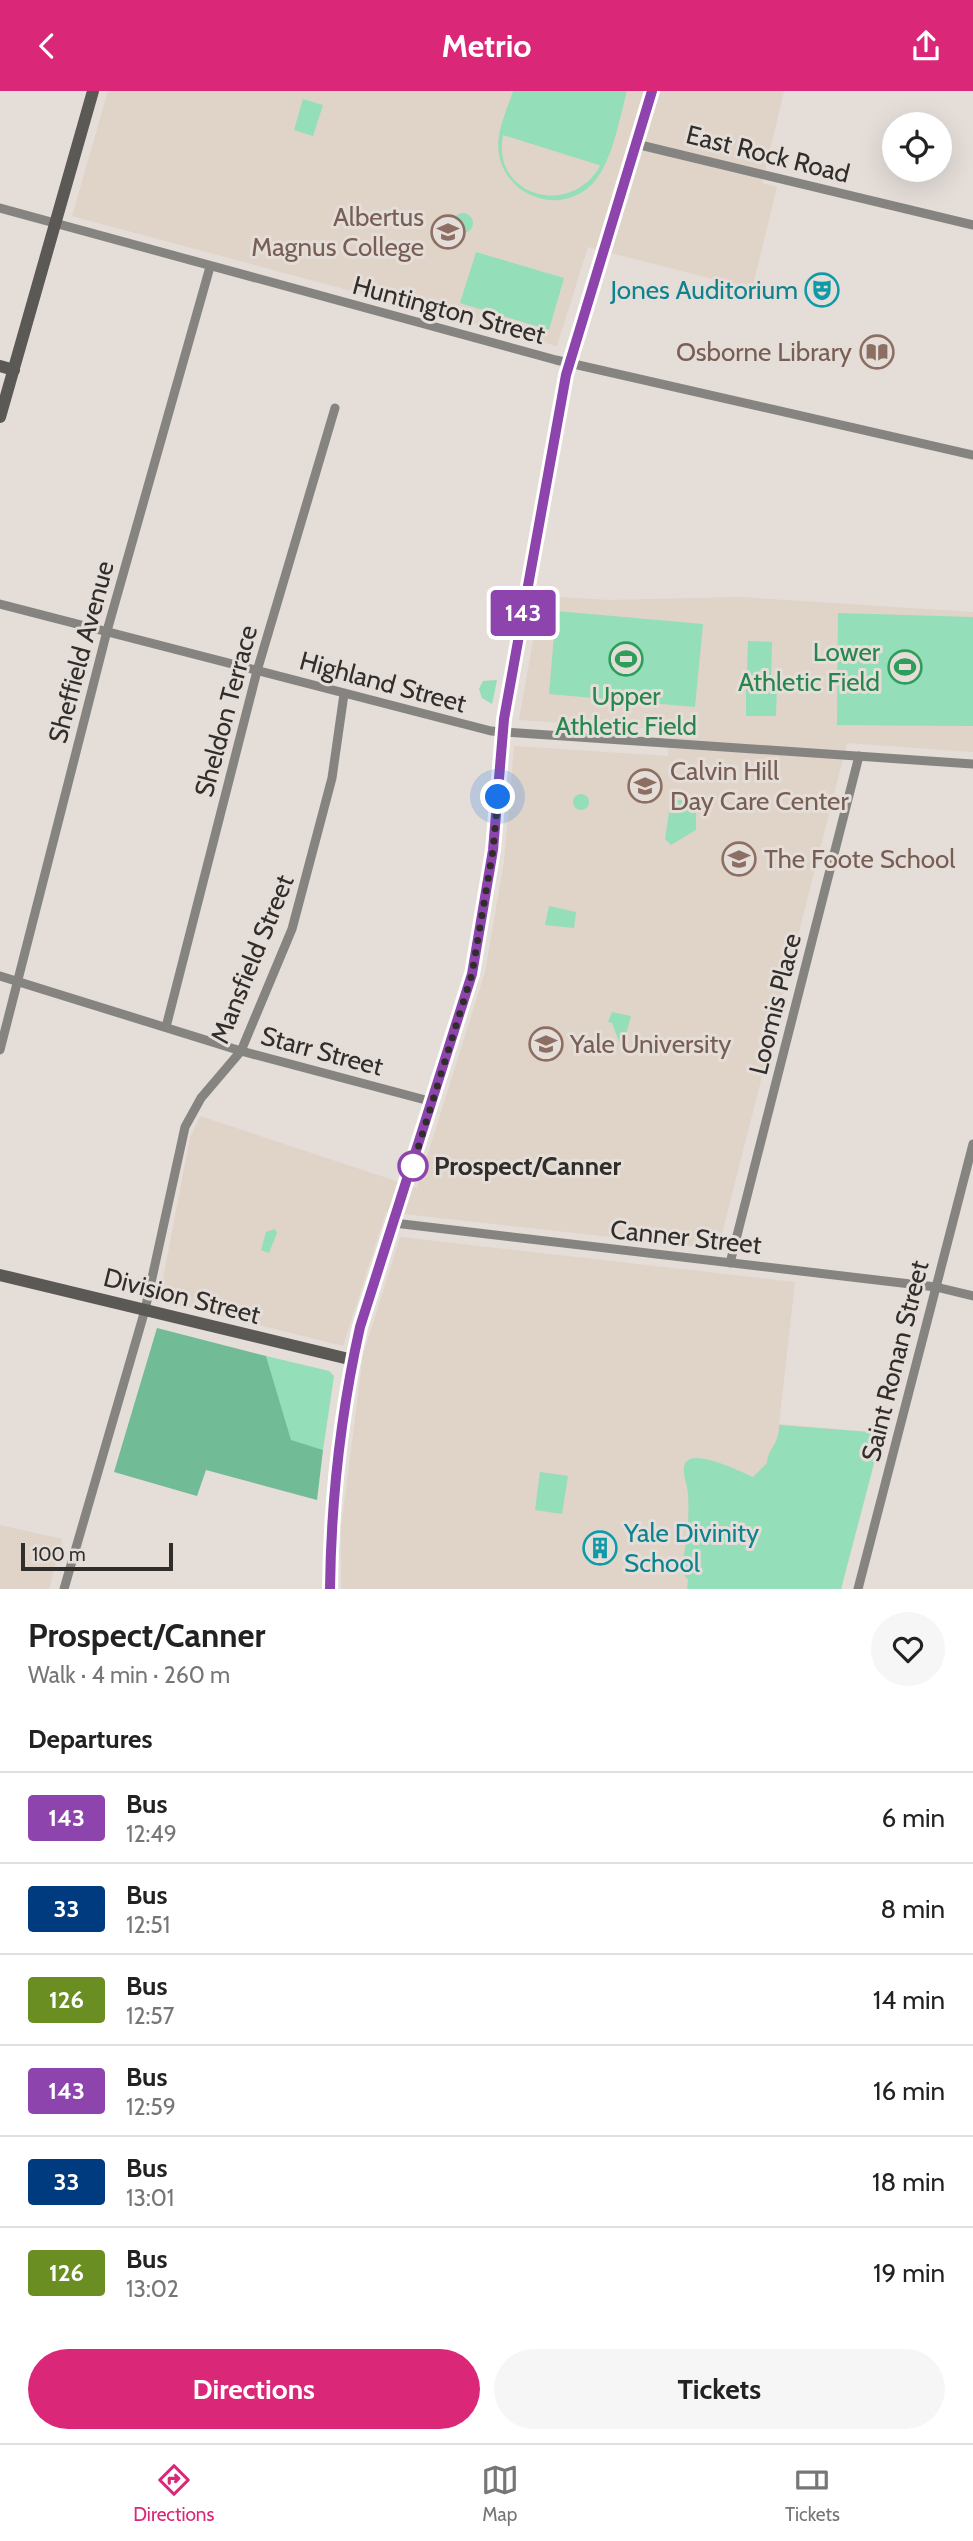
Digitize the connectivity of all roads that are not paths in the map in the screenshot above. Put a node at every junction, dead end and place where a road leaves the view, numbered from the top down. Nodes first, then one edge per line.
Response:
1 (93, 91) edge
2 (652, 91) edge
3 (636, 144) junction
4 (0, 208) edge
5 (55, 224) junction
6 (973, 225) edge
7 (211, 267) junction
8 (570, 363) junction
9 (0, 366) edge
10 (14, 370) junction
11 (335, 408) dead end
12 (0, 417) edge
13 (973, 455) edge
14 (0, 604) edge
15 (107, 632) junction
16 (257, 671) junction
17 (344, 694) junction
18 (503, 732) junction
19 (859, 756) junction
20 (973, 764) edge
21 (0, 976) edge
22 (18, 981) junction
23 (166, 1027) junction
24 (0, 1050) edge
25 (241, 1051) junction
26 (433, 1102) junction
27 (973, 1144) edge
28 (394, 1223) junction
29 (730, 1263) junction
30 (0, 1275) edge
31 (936, 1287) junction
32 (973, 1296) edge
33 (145, 1310) junction
34 (353, 1360) junction
35 (64, 1589) edge
36 (330, 1589) edge
37 (858, 1589) edge

1 - 5 main road
2 - 3 main road
3 - 6 street, East Rock Road
3 - 8 main road
4 - 5 street, Huntington Street
5 - 7 street, Huntington Street
5 - 10 main road
7 - 8 street, Huntington Street
7 - 15 street, Sheffield Avenue
8 - 13 street, Huntington Street
8 - 18 main road
9 - 10 main road
10 - 12 main road
11 - 16 street, Sheldon Terrace
14 - 15 street, Highland Street
15 - 16 street, Highland Street
15 - 22 street, Sheffield Avenue
16 - 17 street, Highland Street
16 - 23 street, Sheldon Terrace
17 - 18 street, Highland Street
17 - 25 street, Mansfield Street
18 - 19 street, Highland Street
18 - 26 main road
19 - 20 street, Highland Street
19 - 29 street, Loomis Place
21 - 22 street, Starr Street
22 - 23 street, Starr Street
22 - 24 street, Sheffield Avenue
23 - 25 street, Starr Street
25 - 26 street, Starr Street
25 - 33 street, Mansfield Street
26 - 28 main road
27 - 31 street, Saint Ronan Street
28 - 29 street, Canner Street
28 - 34 main road
29 - 31 street, Canner Street
30 - 33 main road, Division Street
31 - 32 street, Canner Street
31 - 37 street, Saint Ronan Street
33 - 34 main road, Division Street
33 - 35 street, Mansfield Street
34 - 36 main road

